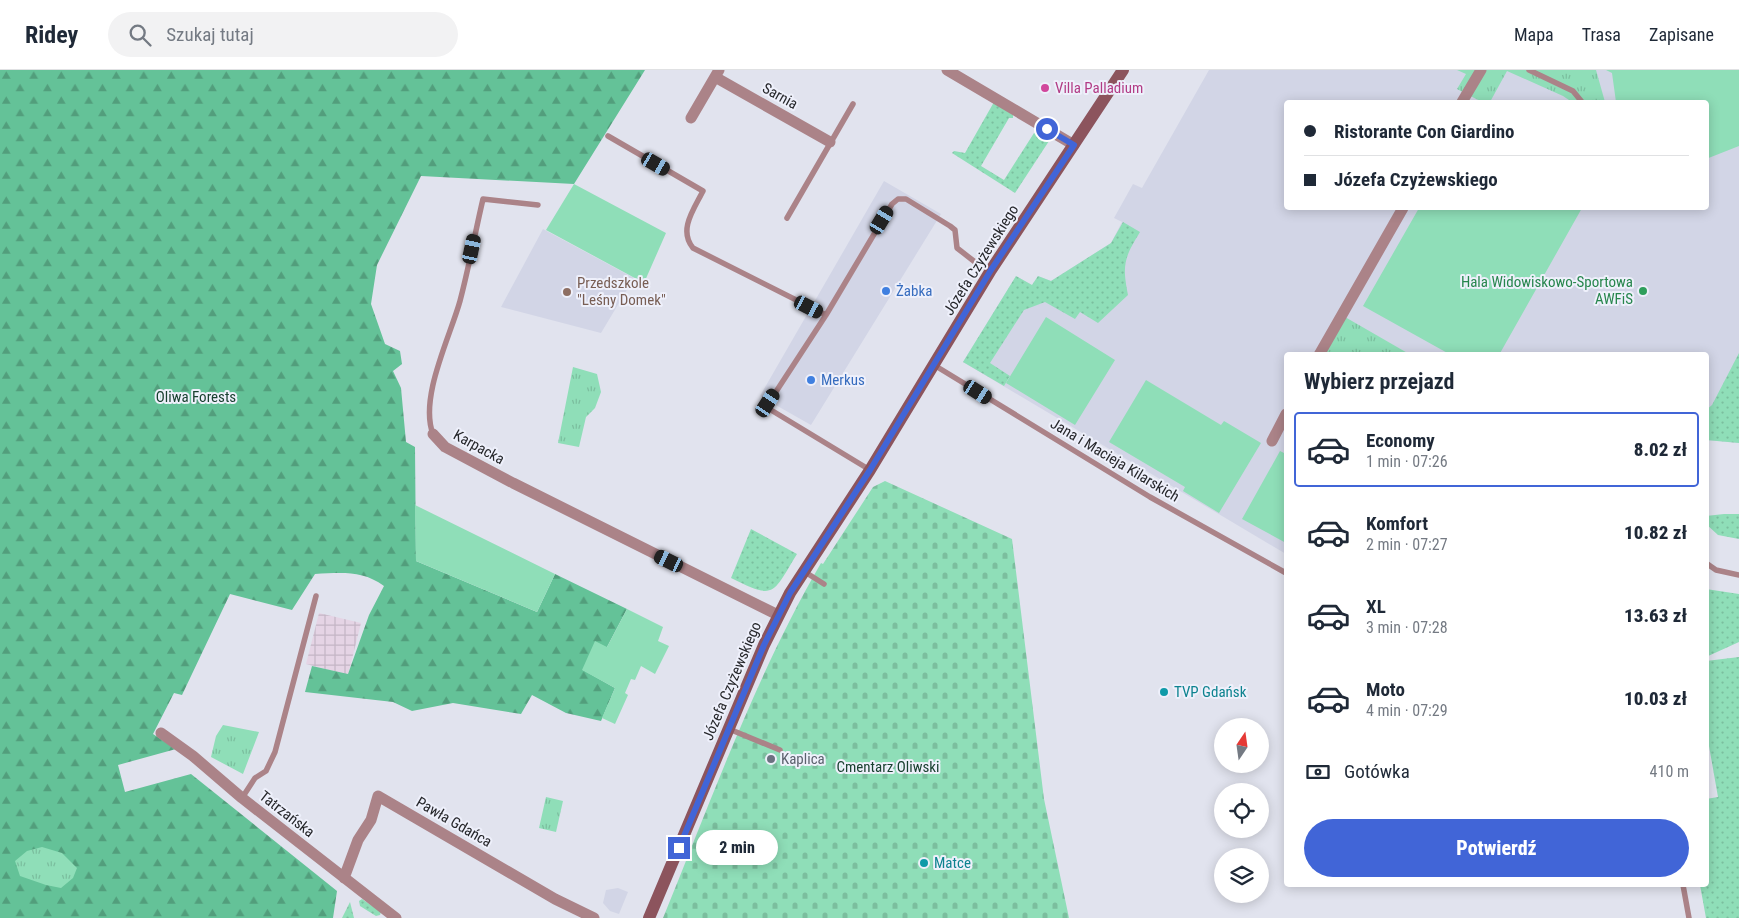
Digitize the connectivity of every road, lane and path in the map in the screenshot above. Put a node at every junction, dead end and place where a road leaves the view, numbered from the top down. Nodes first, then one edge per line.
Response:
1 (947, 70) edge
2 (1123, 70) edge
3 (1481, 70) edge
4 (1529, 70) edge
5 (717, 74) edge
6 (1463, 100) edge
7 (1580, 100) edge
8 (853, 104) dead end
9 (691, 118) dead end
10 (608, 136) dead end
11 (830, 142) junction
12 (1074, 145) junction
13 (538, 205) dead end
14 (1402, 210) edge
15 (787, 218) dead end
16 (991, 270) junction
17 (826, 315) junction
18 (1321, 352) edge
19 (934, 365) junction
20 (1284, 418) edge
21 (433, 434) joint
22 (1272, 441) dead end
23 (870, 470) junction
24 (1709, 565) edge
25 (804, 571) junction
26 (1284, 572) edge
27 (1739, 575) edge
28 (824, 584) dead end
29 (316, 596) dead end
30 (778, 615) junction
31 (728, 729) junction
32 (161, 734) dead end
33 (780, 750) dead end
34 (242, 798) junction
35 (344, 878) junction
36 (1683, 887) edge
37 (396, 918) edge
38 (594, 918) edge
39 (649, 918) edge
40 (1689, 918) edge

1 - 12 street
2 - 12 street, Józefa Czyżewskiego
3 - 6 street
4 - 7 lane
5 - 9 street, Sarnia
5 - 11 street, Sarnia
8 - 11 lane
10 - 17 lane
11 - 15 lane
12 - 16 street, Józefa Czyżewskiego
13 - 21 lane, Karpacka
14 - 18 street
16 - 17 lane
16 - 19 street, Józefa Czyżewskiego
17 - 23 lane
19 - 23 street, Józefa Czyżewskiego
19 - 26 lane, Jana i Macieja Kilarskich
20 - 22 street
21 - 30 street, Karpacka
23 - 25 street, Józefa Czyżewskiego
24 - 27 lane
25 - 28 lane
25 - 30 street, Józefa Czyżewskiego
29 - 34 lane
30 - 31 street, Józefa Czyżewskiego
31 - 33 lane
31 - 39 street, Józefa Czyżewskiego
32 - 34 street, Tatrzańska
34 - 35 street, Tatrzańska
35 - 37 street, Tatrzańska
35 - 38 street, Pawła Gdańca
36 - 40 lane

